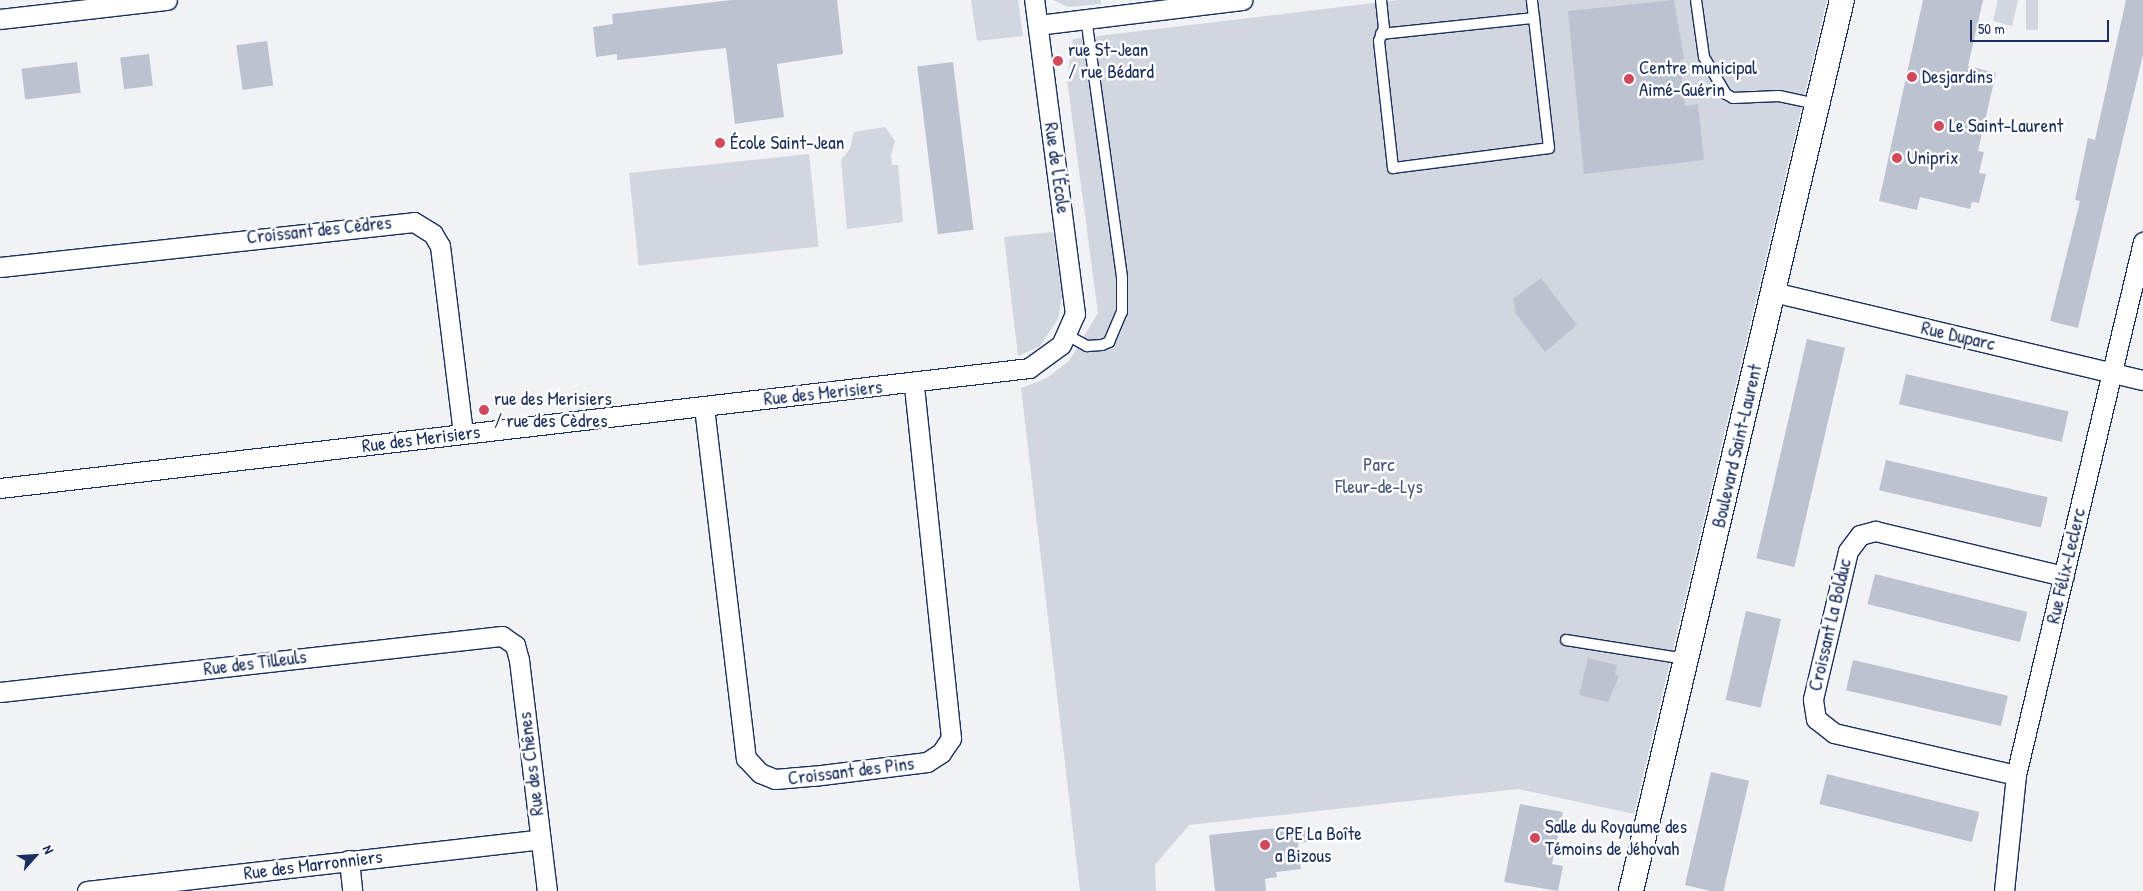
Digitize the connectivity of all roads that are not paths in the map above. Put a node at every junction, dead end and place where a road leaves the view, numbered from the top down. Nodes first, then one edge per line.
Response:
1 (167, 0) edge
2 (1034, 0) edge
3 (1242, 0) edge
4 (1381, 0) edge
5 (1532, 0) edge
6 (1696, 0) edge
7 (1842, 0) edge
8 (1206, 2) edge
9 (1534, 18) junction
10 (0, 19) edge
11 (1086, 19) junction
12 (1038, 25) junction
13 (1381, 34) junction
14 (1818, 104) junction
15 (2143, 242) edge
16 (0, 268) edge
17 (1773, 292) junction
18 (1067, 335) junction
19 (2112, 372) junction
20 (2143, 380) edge
21 (914, 383) junction
22 (704, 407) junction
23 (463, 434) junction
24 (0, 488) edge
25 (2064, 576) junction
26 (509, 639) joint
27 (1566, 640) dead end
28 (1687, 659) junction
29 (0, 692) edge
30 (2016, 775) junction
31 (540, 838) junction
32 (349, 860) junction
33 (139, 888) edge
34 (87, 891) edge
35 (352, 891) edge
36 (547, 891) edge
37 (1631, 891) edge
38 (2004, 891) edge

1 - 10 street
2 - 12 street, Rue de l'École
3 - 8 street
4 - 13 lane
5 - 9 lane
6 - 14 lane
7 - 14 street, Boulevard Saint-Laurent
8 - 11 street
9 - 13 lane
9 - 13 lane
11 - 12 street
11 - 18 lane
12 - 18 street, Rue de l'École
14 - 17 street, Boulevard Saint-Laurent
15 - 19 street, Rue Félix-Leclerc
16 - 23 street, Croissant des Cèdres
17 - 19 street, Rue Duparc
17 - 28 street, Boulevard Saint-Laurent
18 - 21 street, Rue des Merisiers
19 - 20 street, Rue Duparc
19 - 25 street, Rue Félix-Leclerc
21 - 22 street, Rue des Merisiers
21 - 22 street, Croissant des Pins
22 - 23 street, Rue des Merisiers
23 - 24 street, Rue des Merisiers
25 - 30 street, Rue Félix-Leclerc
25 - 30 street, Croissant La Bolduc
26 - 29 street, Rue des Tilleuls
26 - 31 street, Rue des Chênes
27 - 28 lane
28 - 37 street, Boulevard Saint-Laurent
30 - 38 street, Rue Félix-Leclerc
31 - 32 street, Rue des Marronniers
31 - 36 street, Rue des Chênes
32 - 33 street, Rue des Marronniers
32 - 35 street
33 - 34 street, Rue des Marronniers

